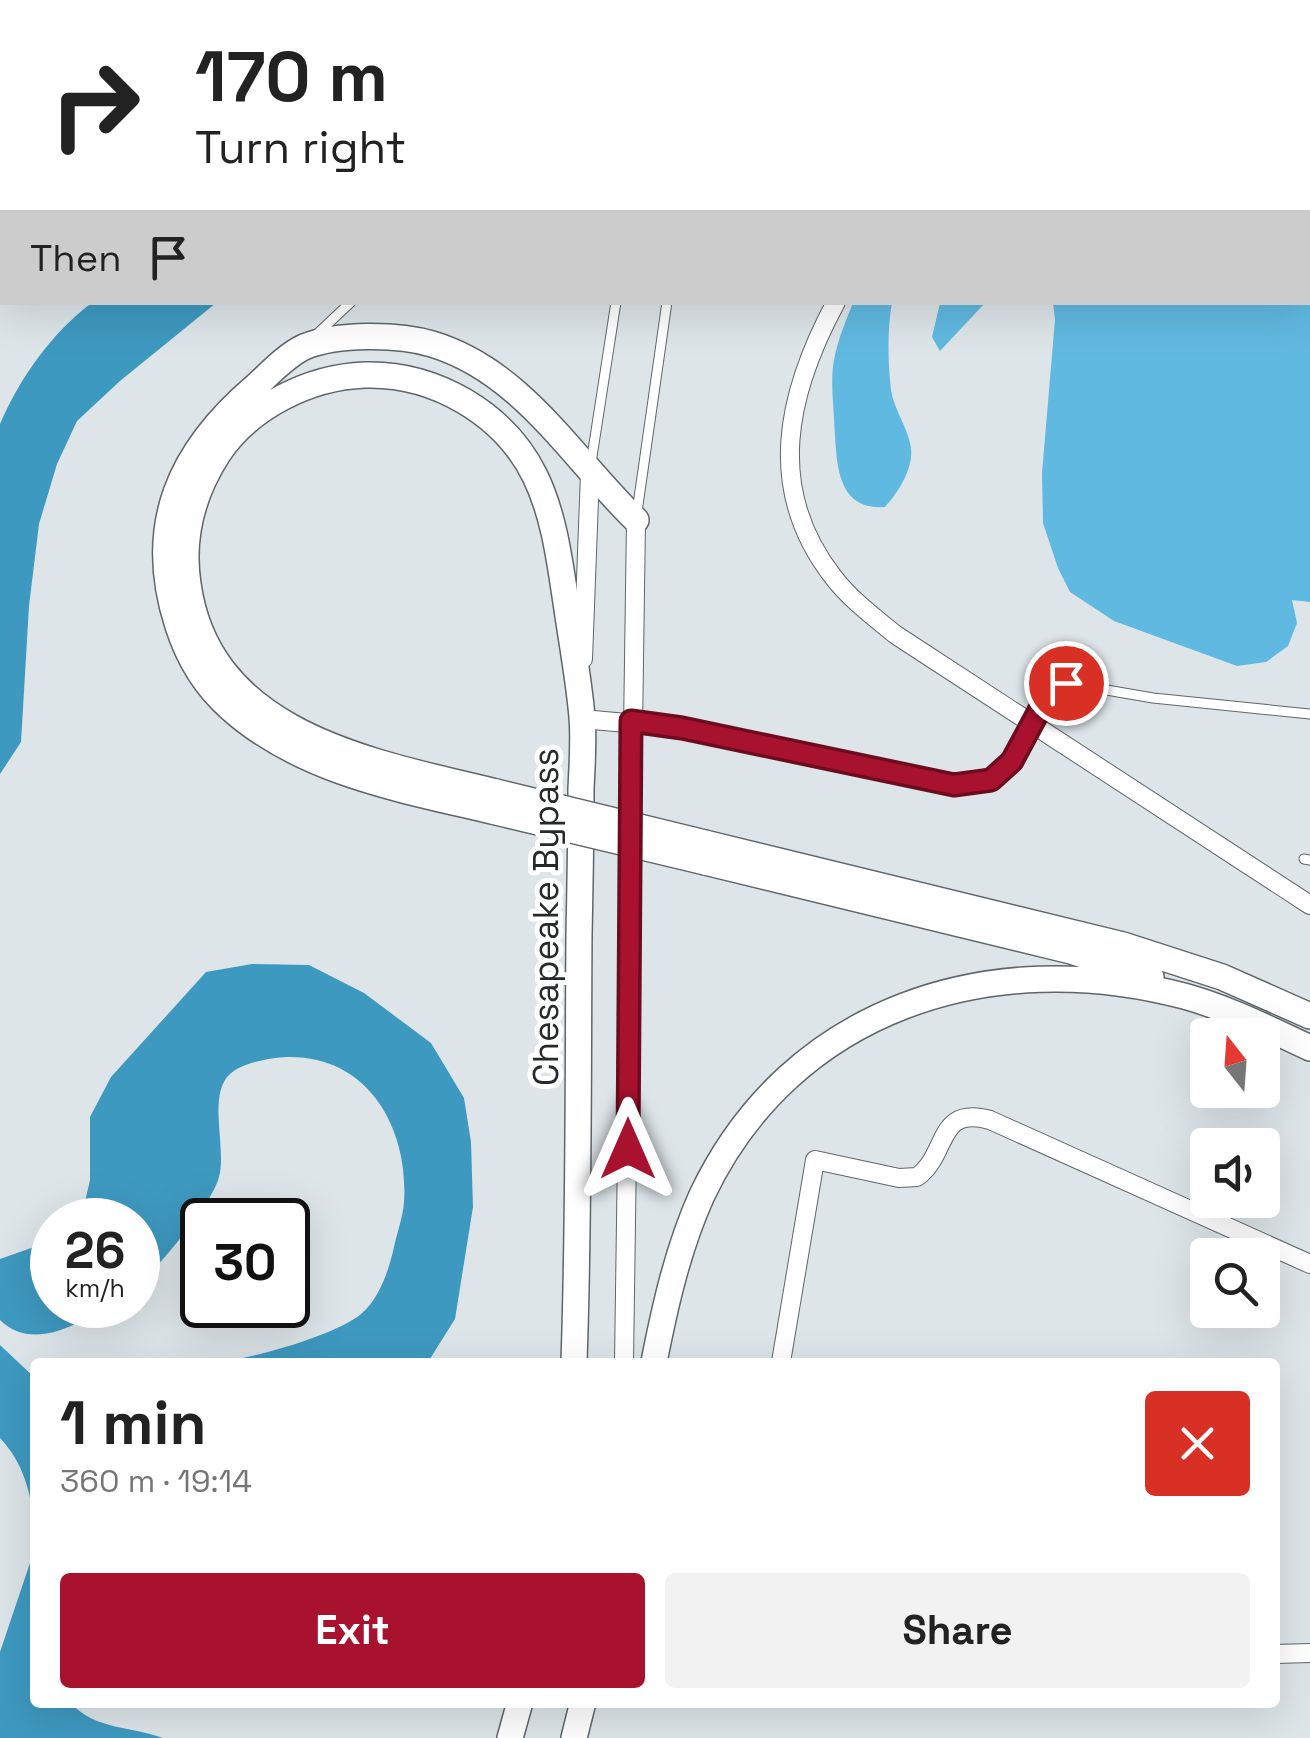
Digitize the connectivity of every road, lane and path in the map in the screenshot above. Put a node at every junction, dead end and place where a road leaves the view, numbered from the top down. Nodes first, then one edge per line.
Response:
1 (348, 305) edge
2 (616, 305) edge
3 (667, 305) edge
4 (834, 305) edge
5 (303, 348) junction
6 (590, 473) junction
7 (636, 520) junction
8 (1310, 714) edge
9 (582, 719) junction
10 (631, 721) junction
11 (1030, 724) junction
12 (496, 802) junction
13 (705, 852) junction
14 (1310, 905) edge
15 (1186, 996) junction
16 (1310, 1016) edge
17 (1310, 1048) edge
18 (1310, 1264) edge
19 (574, 1358) edge
20 (624, 1358) edge
21 (655, 1358) edge
22 (782, 1358) edge
23 (1310, 1653) edge
24 (1280, 1654) edge
25 (518, 1708) edge
26 (582, 1708) edge
27 (510, 1738) edge
28 (574, 1738) edge

1 - 5 lane
2 - 6 lane
3 - 7 lane
4 - 11 street
5 - 6 main road
5 - 12 main road
6 - 7 main road
6 - 9 street, Chesapeake Bypass
7 - 10 street
8 - 11 lane
9 - 10 street
9 - 12 main road
9 - 19 main road, Chesapeake Bypass
10 - 11 street
10 - 20 street
11 - 14 street
12 - 13 main road, bridge
13 - 15 main road
13 - 16 main road
15 - 17 main road
15 - 21 main road
18 - 22 street
23 - 24 street
25 - 27 main road
26 - 28 main road

